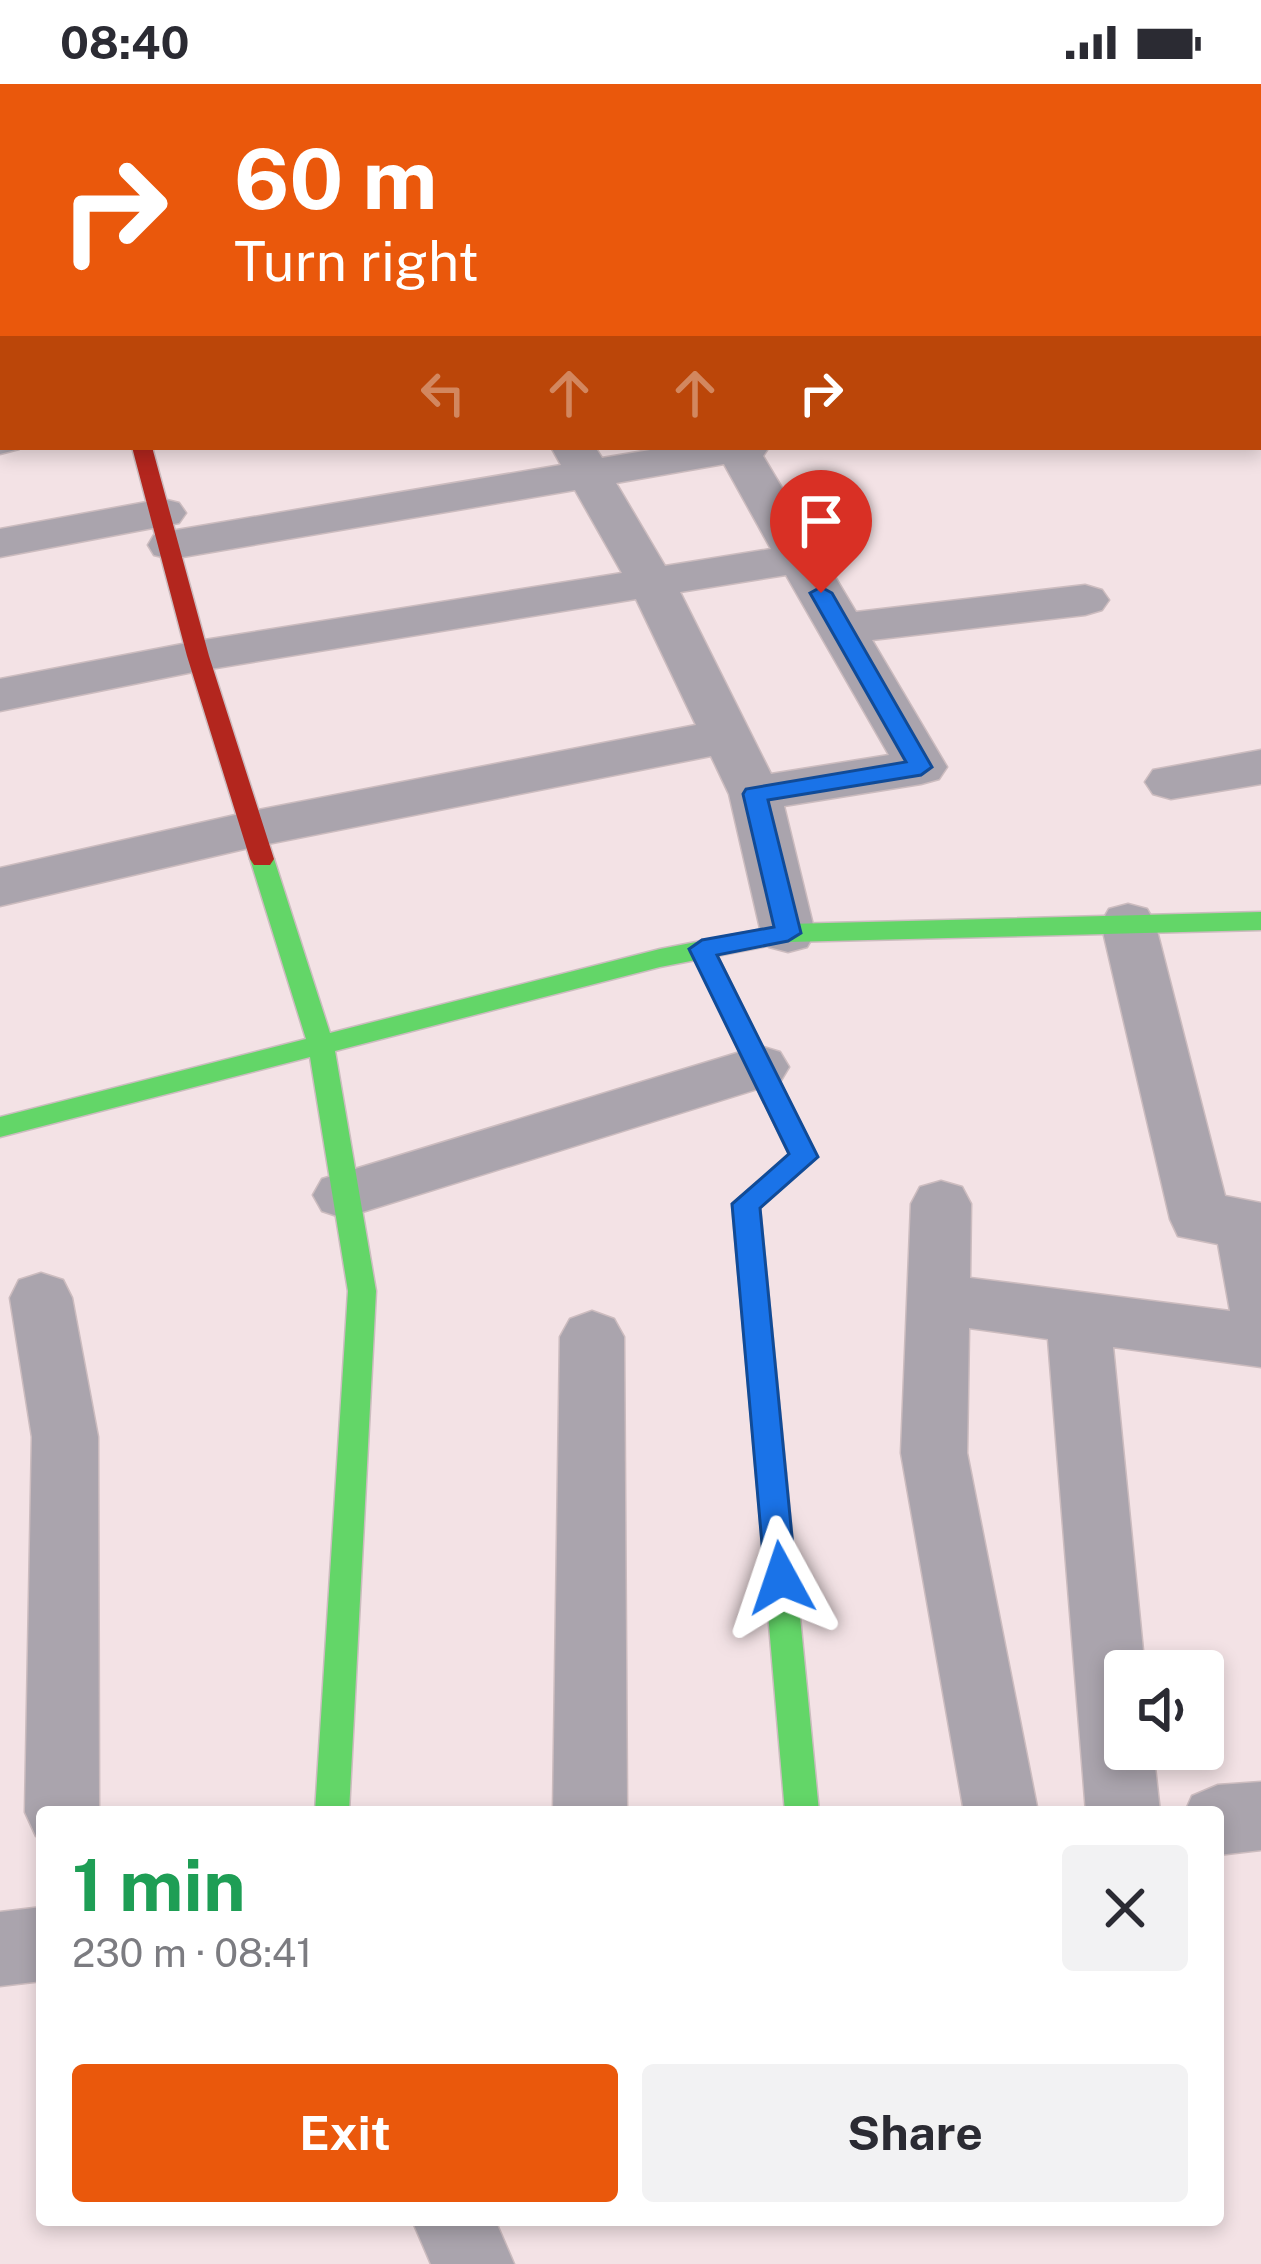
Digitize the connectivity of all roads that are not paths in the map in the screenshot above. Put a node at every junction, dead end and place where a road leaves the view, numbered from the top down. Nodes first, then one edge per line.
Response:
1 (143, 450) edge
2 (711, 450) edge
3 (738, 450) edge
4 (580, 460) edge
5 (167, 529) junction
6 (0, 543) edge
7 (801, 558) junction
8 (651, 582) junction
9 (1085, 600) dead end
10 (842, 629) junction
11 (198, 656) junction
12 (0, 695) edge
13 (726, 736) junction
14 (1261, 767) edge
15 (1171, 782) dead end
16 (754, 794) junction
17 (253, 829) junction
18 (0, 887) edge
19 (1261, 921) edge
20 (1129, 922) junction
21 (788, 933) junction
22 (702, 949) junction
23 (321, 1046) junction
24 (760, 1067) junction
25 (0, 1127) edge
26 (343, 1195) junction
27 (941, 1204) dead end
28 (41, 1298) dead end
29 (938, 1299) junction
30 (1261, 1310) edge
31 (1078, 1317) junction
32 (592, 1337) dead end
33 (1261, 1341) edge
34 (62, 1806) edge
35 (332, 1806) edge
36 (590, 1806) edge
37 (801, 1806) edge
38 (1000, 1806) edge
39 (1122, 1806) edge
40 (1261, 1816) edge
41 (1224, 1819) edge
42 (36, 1945) edge
43 (0, 1949) edge
44 (456, 2226) edge
45 (473, 2264) edge

1 - 5 street
2 - 4 street
3 - 7 street
4 - 5 street
4 - 8 street
5 - 6 street
5 - 11 street
7 - 8 street
7 - 10 street
8 - 11 street
8 - 13 street
9 - 10 street
10 - 16 street
11 - 12 street
11 - 17 street
13 - 16 street
13 - 17 street
14 - 15 street
16 - 21 street
17 - 18 street
17 - 23 street
19 - 20 street
20 - 21 street
20 - 30 street
21 - 22 street
22 - 23 street
22 - 24 street
23 - 25 street
23 - 26 street
24 - 26 street
24 - 37 street
26 - 35 street
27 - 29 street
28 - 34 street
29 - 31 street
29 - 38 street
31 - 33 street
31 - 39 street
32 - 36 street
40 - 41 street
42 - 43 street
44 - 45 street

